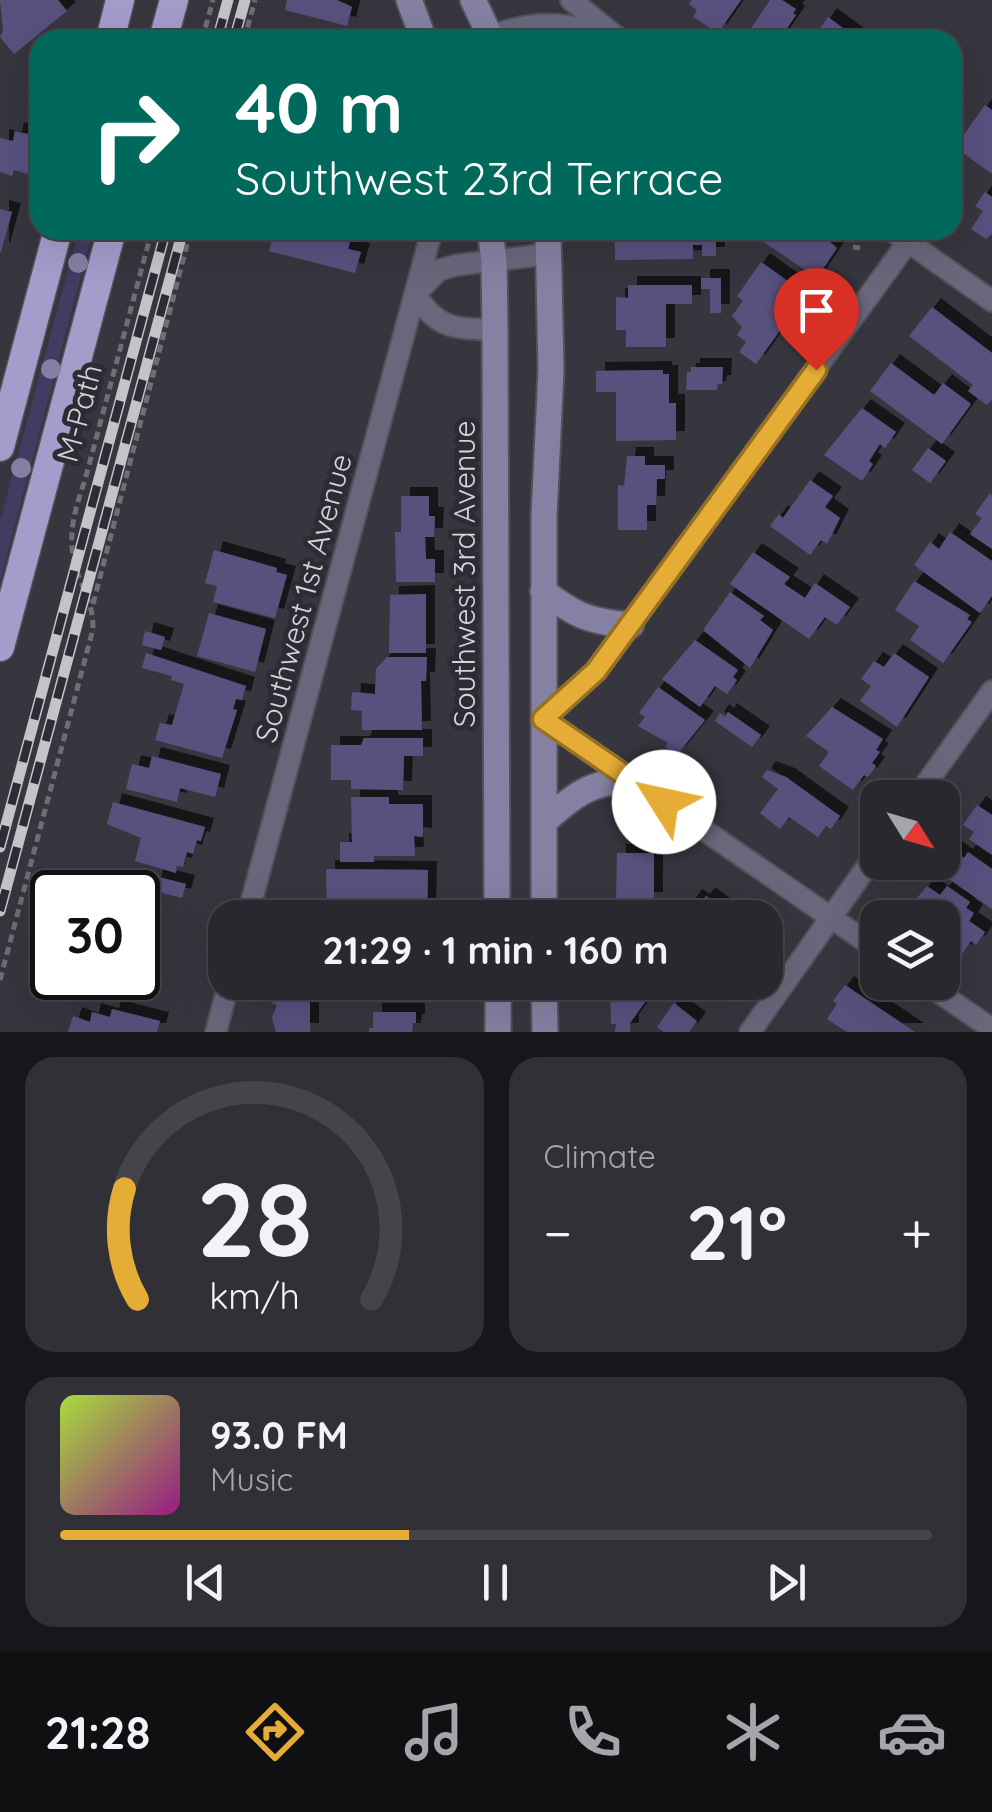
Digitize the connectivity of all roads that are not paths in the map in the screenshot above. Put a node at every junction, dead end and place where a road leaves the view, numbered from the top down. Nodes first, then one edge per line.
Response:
1 (120, 0) edge
2 (174, 0) edge
3 (409, 0) edge
4 (474, 0) edge
5 (571, 0) edge
6 (112, 30) edge
7 (166, 30) edge
8 (420, 30) edge
9 (484, 30) edge
10 (504, 30) edge
11 (587, 30) edge
12 (605, 30) edge
13 (55, 240) edge
14 (109, 240) edge
15 (429, 240) edge
16 (491, 240) edge
17 (896, 240) edge
18 (905, 240) edge
19 (548, 242) edge
20 (494, 261) junction
21 (415, 294) junction
22 (992, 301) edge
23 (496, 330) junction
24 (0, 447) edge
25 (543, 591) junction
26 (632, 625) junction
27 (0, 648) edge
28 (992, 690) edge
29 (497, 719) junction
30 (543, 719) junction
31 (632, 780) junction
32 (929, 780) edge
33 (544, 822) junction
34 (860, 876) edge
35 (252, 900) edge
36 (497, 900) edge
37 (544, 900) edge
38 (830, 917) junction
39 (860, 938) edge
40 (224, 1000) edge
41 (498, 1000) edge
42 (544, 1000) edge
43 (950, 1000) edge
44 (992, 1029) edge
45 (216, 1032) edge
46 (498, 1032) edge
47 (544, 1032) edge
48 (750, 1032) edge

1 - 6 highway
2 - 7 highway
3 - 8 main road
4 - 9 main road
5 - 12 street
10 - 11 street
13 - 24 highway
14 - 27 highway
15 - 21 street, Southwest 1st Avenue
16 - 20 main road, Southwest 3rd Avenue
17 - 26 street
18 - 22 street
19 - 20 street
19 - 25 main road
20 - 21 street
20 - 23 main road, Southwest 3rd Avenue
21 - 23 street
21 - 35 street, Southwest 1st Avenue
23 - 29 main road, Southwest 3rd Avenue
25 - 26 main road
25 - 30 main road
26 - 30 street
28 - 32 street
29 - 30 main road
29 - 36 main road, Southwest 3rd Avenue
30 - 31 street
30 - 33 main road
31 - 33 main road
31 - 38 street
33 - 37 main road
34 - 38 street
38 - 39 street
38 - 48 street
40 - 45 street
41 - 46 main road
42 - 47 main road
43 - 44 street

